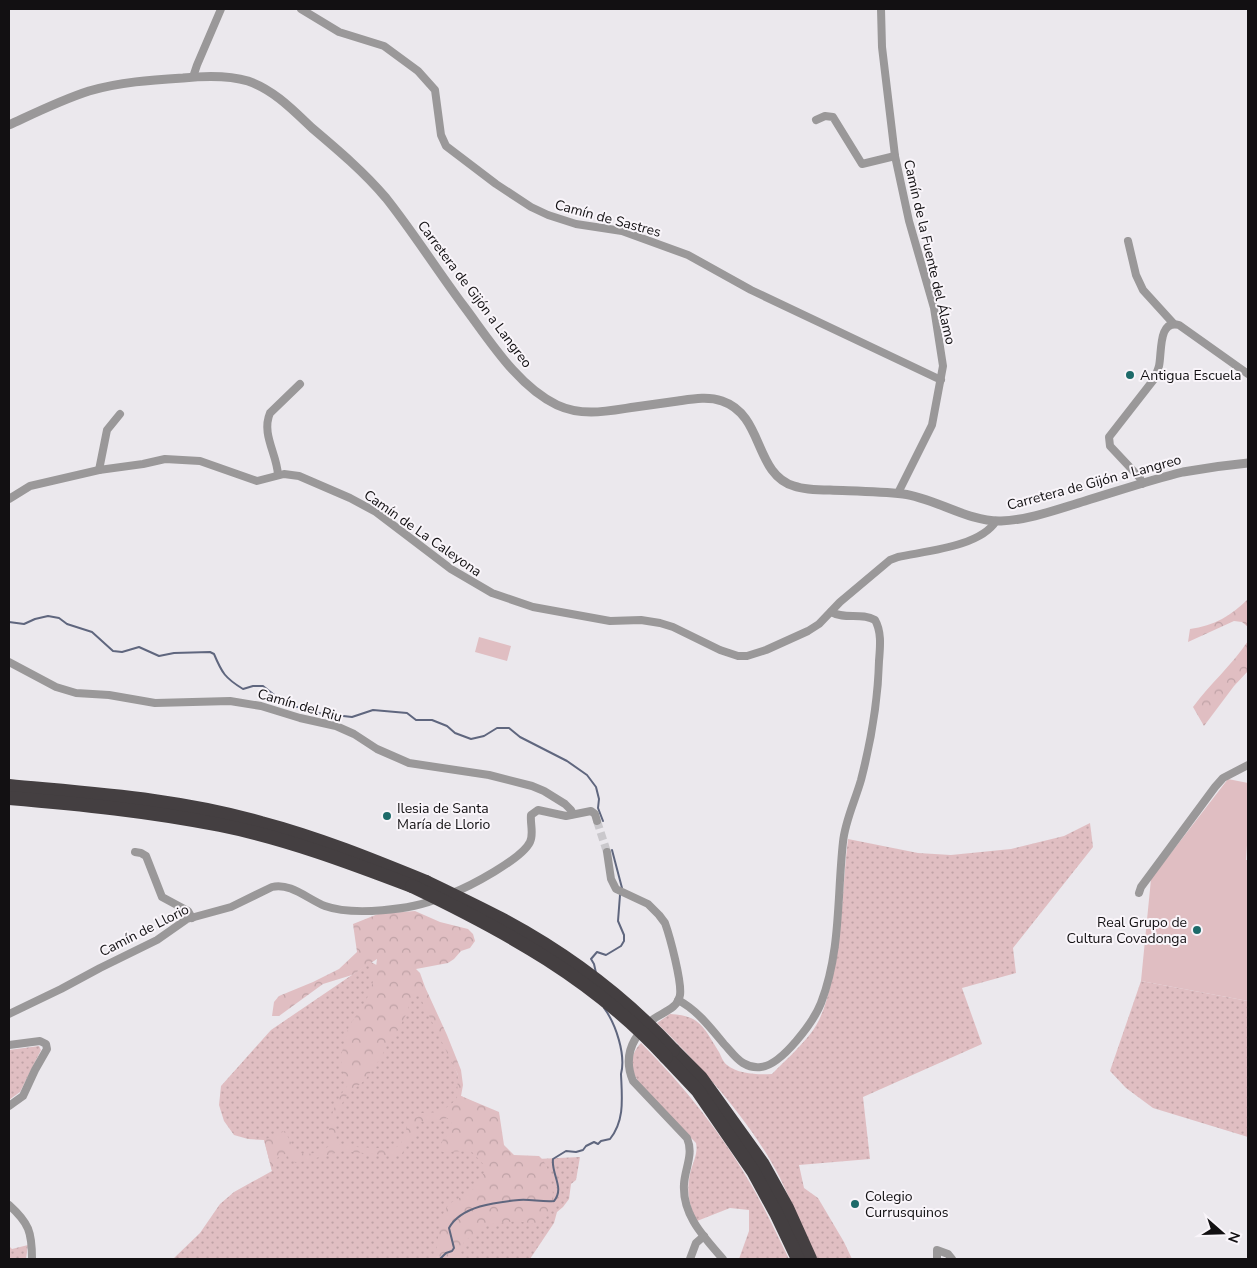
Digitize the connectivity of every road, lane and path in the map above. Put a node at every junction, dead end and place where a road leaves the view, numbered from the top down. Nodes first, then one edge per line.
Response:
1 (221, 9) edge
2 (301, 9) edge
3 (881, 9) edge
4 (193, 77) junction
5 (816, 120) dead end
6 (9, 125) edge
7 (895, 156) junction
8 (1128, 241) dead end
9 (1173, 324) junction
10 (1248, 374) edge
11 (941, 380) junction
12 (300, 384) dead end
13 (120, 414) dead end
14 (1248, 463) edge
15 (99, 470) junction
16 (278, 475) junction
17 (1142, 484) junction
18 (898, 493) junction
19 (9, 499) edge
20 (996, 521) junction
21 (830, 612) junction
22 (9, 662) edge
23 (1248, 765) edge
24 (9, 786) edge
25 (9, 798) edge
26 (573, 814) junction
27 (598, 821) dead end
28 (135, 852) dead end
29 (607, 852) tunnel mouth
30 (1139, 893) dead end
31 (192, 918) junction
32 (678, 1000) junction
33 (9, 1014) edge
34 (9, 1045) edge
35 (669, 1053) junction
36 (9, 1106) edge
37 (9, 1205) edge
38 (704, 1236) junction
39 (32, 1259) edge
40 (690, 1259) edge
41 (723, 1259) edge
42 (798, 1259) edge
43 (810, 1259) edge
44 (938, 1259) edge
45 (952, 1259) edge

1 - 4 street
2 - 11 street, Camín de Sastres
3 - 7 street, Camín de la Fuente del Álamo
4 - 6 street, Carretera de Gijón a Langreo
4 - 18 street, Carretera de Gijón a Langreo
5 - 7 street
7 - 11 street, Camín de la Fuente del Álamo
8 - 9 street
9 - 10 street
9 - 17 street
11 - 18 street, Camín de la Fuente del Álamo
12 - 16 street
13 - 15 street
14 - 17 street, Carretera de Gijón a Langreo
15 - 16 street, Camín de La Caleyona
15 - 19 street, Camín de La Caleyona
16 - 21 street, Camín de La Caleyona
17 - 20 street, Carretera de Gijón a Langreo
18 - 20 street, Carretera de Gijón a Langreo
20 - 21 street, Camín de La Caleyona
21 - 32 street
22 - 26 street, Camín del Riu
23 - 30 street
24 - 35 highway, bridge
25 - 35 highway, bridge
26 - 27 street, Camín de Llorio
26 - 31 street, Camín de Llorio
28 - 31 street
29 - 32 street
31 - 33 street, Camín de Llorio
32 - 38 street
34 - 36 street
35 - 42 highway
35 - 43 highway
37 - 39 street
38 - 40 street
38 - 41 street
44 - 45 street

